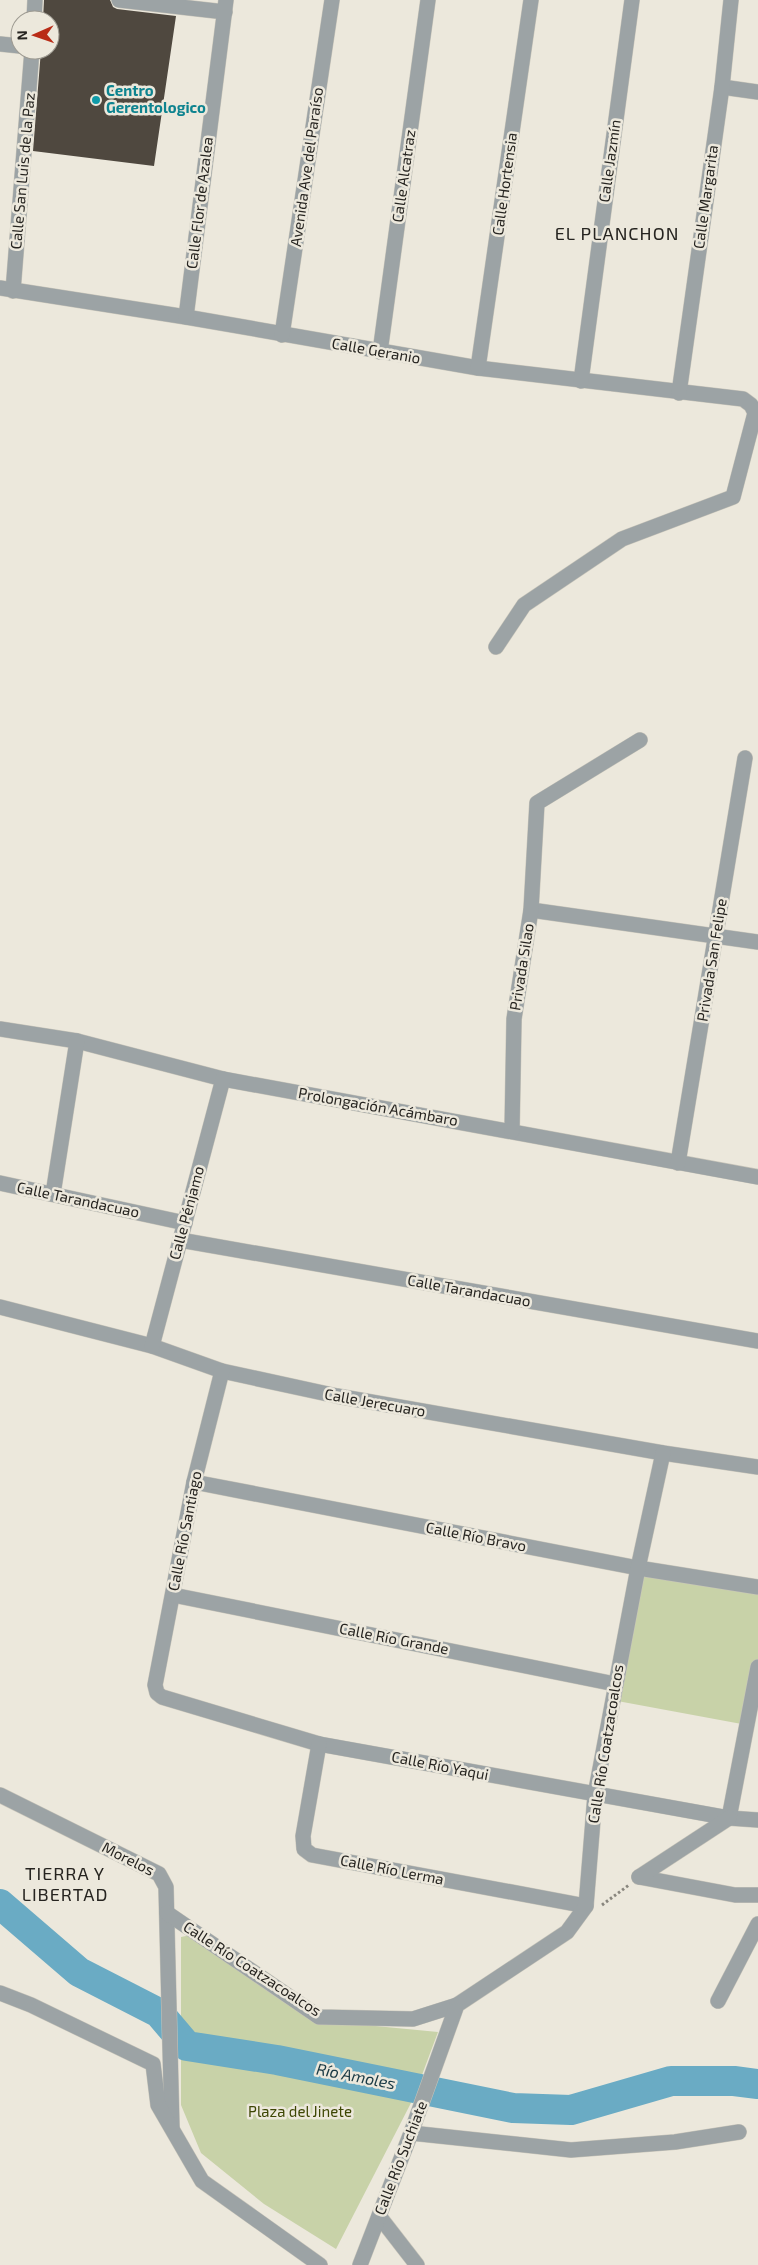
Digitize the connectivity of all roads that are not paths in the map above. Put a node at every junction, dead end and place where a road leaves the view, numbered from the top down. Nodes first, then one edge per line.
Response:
1 (119, 0) edge
2 (332, 0) edge
3 (428, 0) edge
4 (531, 0) edge
5 (632, 0) edge
6 (731, 0) edge
7 (226, 6) edge
8 (31, 60) edge
9 (722, 87) junction
10 (758, 92) edge
11 (7, 290) edge
12 (186, 318) junction
13 (282, 334) junction
14 (380, 352) junction
15 (478, 368) junction
16 (581, 381) junction
17 (678, 393) junction
18 (496, 647) dead end
19 (640, 740) dead end
20 (745, 758) dead end
21 (531, 910) junction
22 (716, 936) junction
23 (758, 942) edge
24 (0, 1029) edge
25 (77, 1041) junction
26 (223, 1079) junction
27 (512, 1132) junction
28 (678, 1162) junction
29 (758, 1177) edge
30 (0, 1182) edge
31 (53, 1194) junction
32 (185, 1223) junction
33 (180, 1240) junction
34 (0, 1307) edge
35 (758, 1341) edge
36 (152, 1346) junction
37 (222, 1371) junction
38 (664, 1453) junction
39 (758, 1467) edge
40 (194, 1482) junction
41 (638, 1568) junction
42 (758, 1587) edge
43 (173, 1595) junction
44 (758, 1668) edge
45 (615, 1684) junction
46 (157, 1693) joint
47 (319, 1744) junction
48 (0, 1795) edge
49 (595, 1795) junction
50 (729, 1818) junction
51 (758, 1820) edge
52 (758, 1896) edge
53 (586, 1906) junction
54 (167, 1913) junction
55 (758, 1924) edge
56 (0, 1993) edge
57 (718, 2001) dead end
58 (458, 2004) junction
59 (172, 2129) junction
60 (739, 2132) dead end
61 (411, 2133) junction
62 (379, 2216) junction
63 (320, 2265) edge
64 (360, 2265) edge
65 (417, 2265) edge

1 - 7 street
2 - 13 street, Avenida Ave del Paraíso
3 - 14 street, Calle Alcatraz
4 - 15 street, Calle Hortensia
5 - 16 street, Calle Jazmín
6 - 9 street, Calle Margarita
7 - 12 street, Calle Flor de Azalea
8 - 11 street, Calle San Luis de la Paz
9 - 10 street
9 - 17 street, Calle Margarita
11 - 12 street, Calle Geranio
12 - 13 street, Calle Geranio
13 - 14 street, Calle Geranio
14 - 15 street, Calle Geranio
15 - 16 street, Calle Geranio
16 - 17 street, Calle Geranio
17 - 18 street, Calle Geranio
19 - 21 street, Privada Silao
20 - 22 street, Privada San Felipe
21 - 22 street
21 - 27 street, Privada Silao
22 - 23 street
22 - 28 street, Privada San Felipe
24 - 25 street, Prolongación Acámbaro
25 - 26 street, Prolongación Acámbaro
25 - 31 street
26 - 27 street, Prolongación Acámbaro
26 - 32 street, Calle Pénjamo
27 - 28 street, Prolongación Acámbaro
28 - 29 street, Prolongación Acámbaro
30 - 31 street, Calle Tarandacuao
31 - 32 street, Calle Tarandacuao
32 - 33 street, Calle Pénjamo
33 - 35 street, Calle Tarandacuao
33 - 36 street, Calle Pénjamo
34 - 36 street, Calle Jerecuaro
36 - 37 street, Calle Jerecuaro
37 - 38 street, Calle Jerecuaro
37 - 40 street, Calle Río Santiago
38 - 39 street, Calle Jerecuaro
38 - 41 street, Calle Río Coatzacoalcos
40 - 41 street, Calle Río Bravo
40 - 43 street, Calle Río Santiago
41 - 42 street, Calle Río Bravo
41 - 45 street, Calle Río Coatzacoalcos
43 - 45 street, Calle Río Grande
43 - 46 street, Calle Río Santiago
44 - 50 street
45 - 49 street, Calle Río Coatzacoalcos
46 - 47 street, Calle Río Yaqui
47 - 49 street, Calle Río Yaqui
47 - 53 street, Calle Río Lerma
48 - 54 street, Morelos
49 - 50 street, Calle Río Yaqui
49 - 53 street, Calle Río Coatzacoalcos
50 - 51 street, Calle Río Yaqui
50 - 52 street
53 - 58 street, Calle Río Coatzacoalcos
54 - 58 street, Calle Río Coatzacoalcos
54 - 59 street, Morelos
55 - 57 street
56 - 59 street
58 - 61 street, Calle Río Suchiate
59 - 63 street
60 - 61 street
61 - 62 street, Calle Río Suchiate
62 - 64 street, Calle Río Suchiate
62 - 65 street

